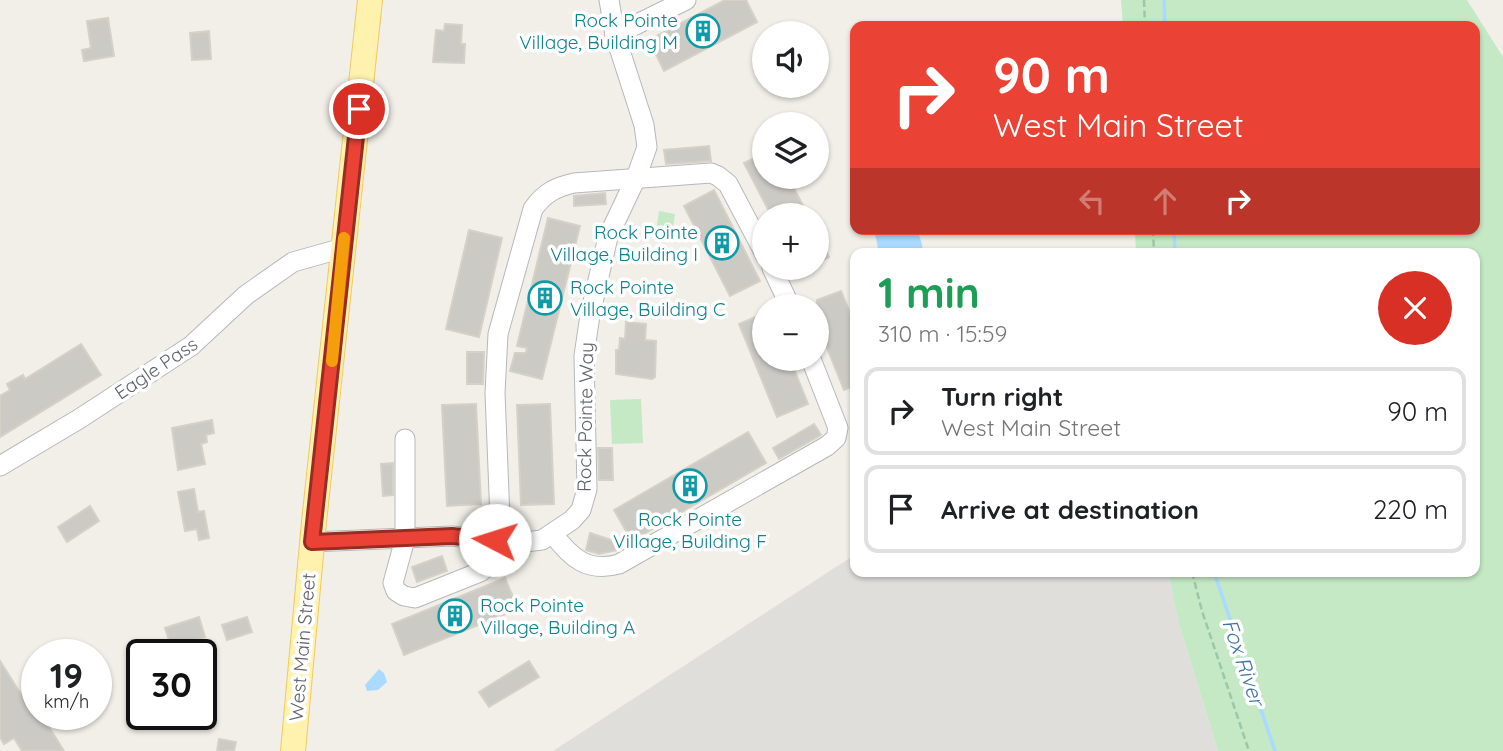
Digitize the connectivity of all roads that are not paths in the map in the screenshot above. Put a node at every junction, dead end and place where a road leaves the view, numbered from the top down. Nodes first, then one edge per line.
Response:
1 (370, 0) edge
2 (609, 0) edge
3 (686, 0) edge
4 (615, 36) junction
5 (636, 178) junction
6 (752, 229) edge
7 (344, 247) junction
8 (816, 371) edge
9 (404, 439) dead end
10 (0, 466) edge
11 (553, 534) junction
12 (405, 539) junction
13 (495, 540) junction
14 (312, 542) junction
15 (293, 751) edge

1 - 7 main road, West Main Street
2 - 4 street, Rock Pointe Way
3 - 4 street
4 - 5 street, Rock Pointe Way
5 - 6 street
5 - 11 street, Rock Pointe Way
5 - 13 street
7 - 10 street, Eagle Pass
7 - 14 main road, West Main Street
8 - 11 street
9 - 12 street
11 - 13 street, Rock Pointe Way
12 - 13 street, Rock Pointe Way
12 - 13 street
12 - 14 street, Rock Pointe Way
14 - 15 main road, West Main Street

